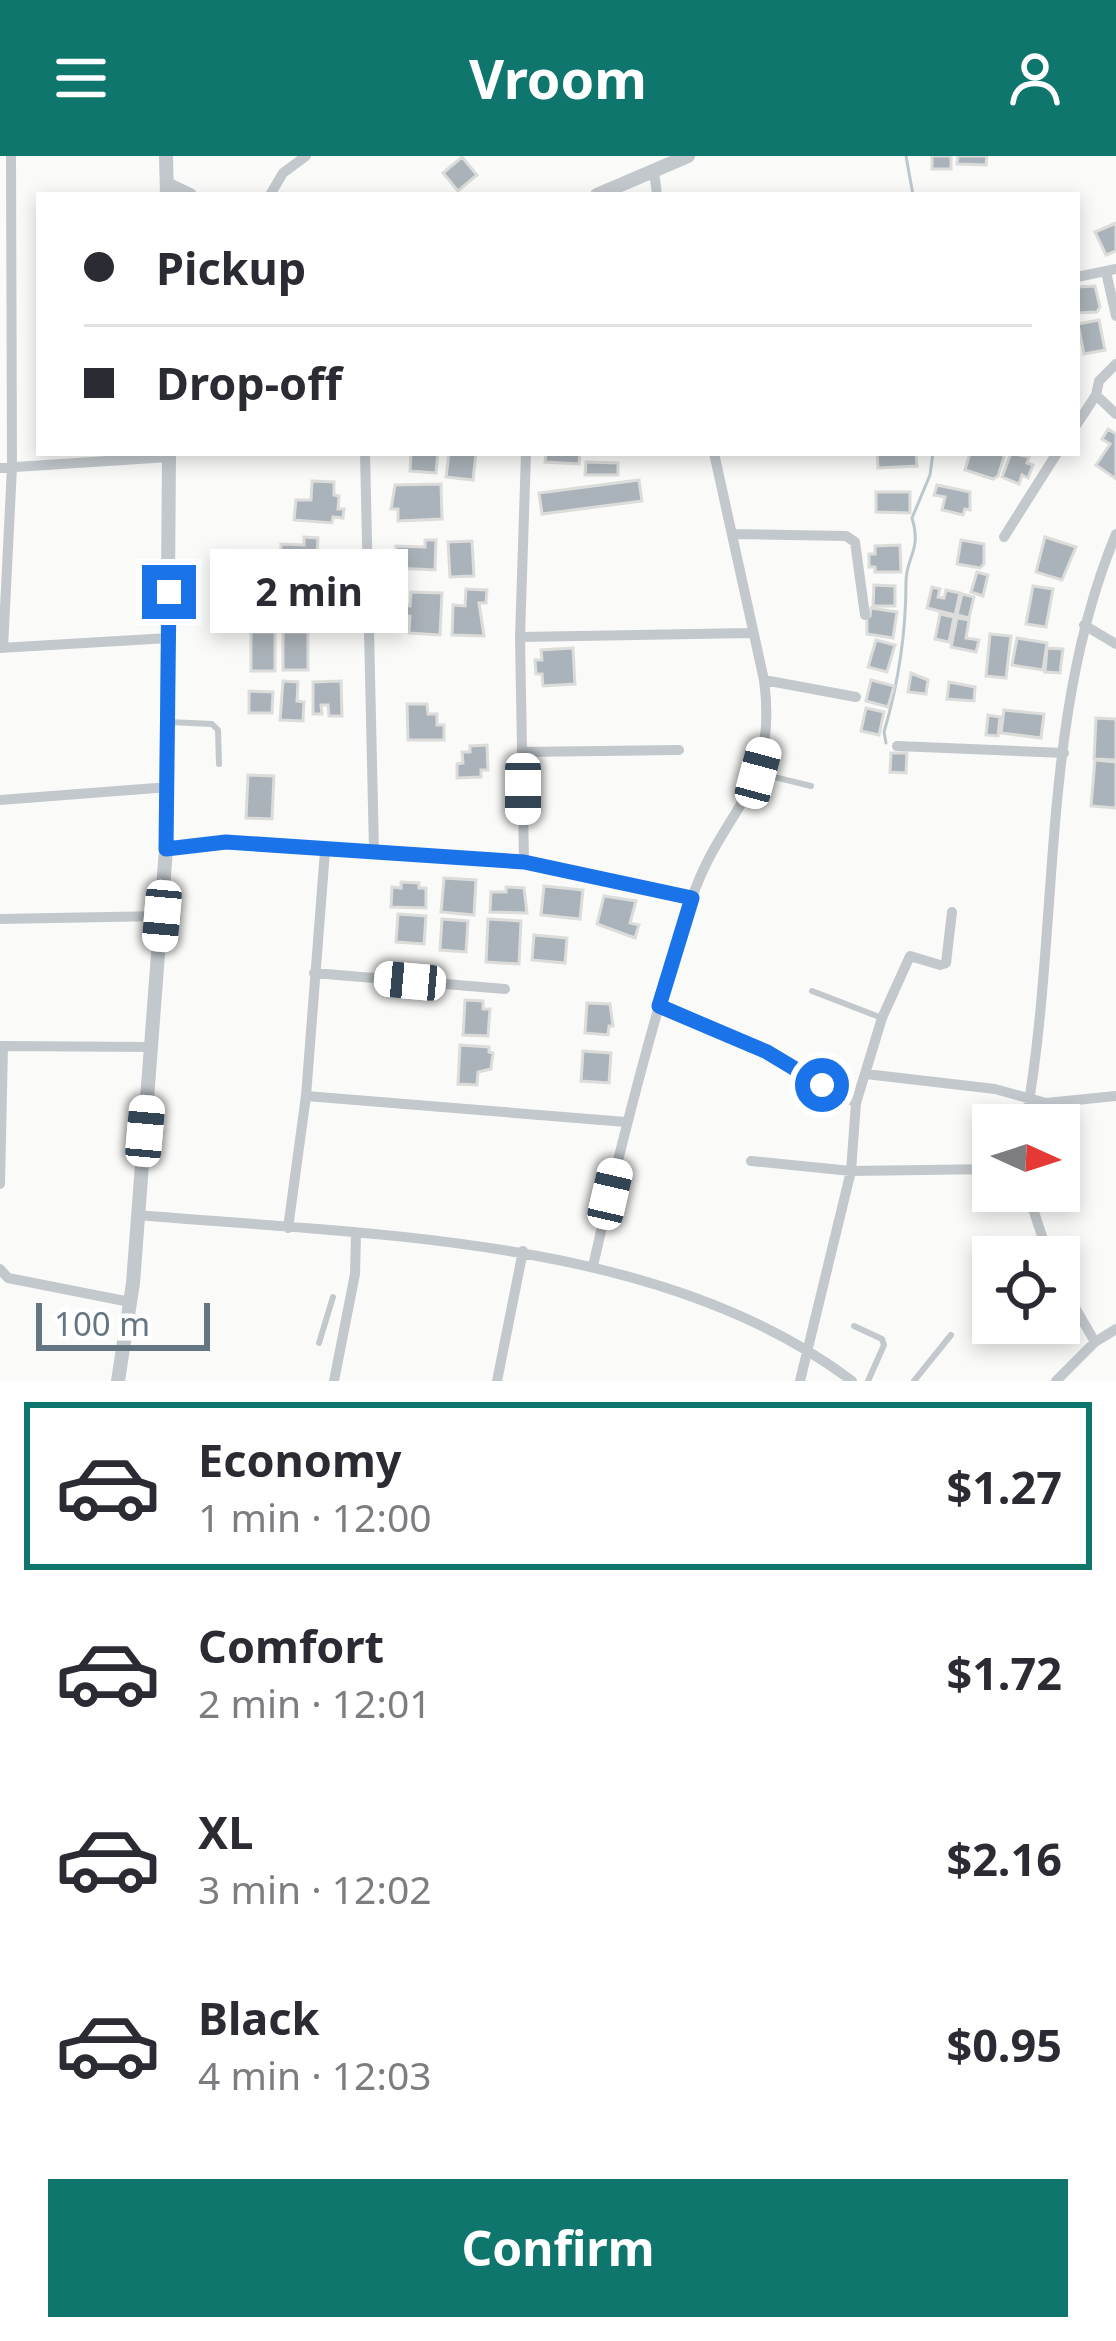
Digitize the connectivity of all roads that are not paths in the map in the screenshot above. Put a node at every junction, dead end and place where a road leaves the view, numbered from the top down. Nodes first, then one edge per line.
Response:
1 (11, 156) edge
2 (166, 156) edge
3 (306, 156) edge
4 (688, 156) edge
5 (653, 170) junction
6 (167, 190) edge
7 (272, 192) edge
8 (604, 192) edge
9 (657, 192) edge
10 (1111, 270) edge
11 (1080, 276) edge
12 (1116, 316) edge
13 (1116, 364) edge
14 (1096, 395) junction
15 (1116, 414) edge
16 (1080, 419) edge
17 (156, 456) edge
18 (169, 456) edge
19 (365, 456) edge
20 (526, 456) edge
21 (715, 456) edge
22 (1056, 456) edge
23 (6, 468) edge
24 (733, 534) junction
25 (1116, 535) edge
26 (1004, 537) dead end
27 (865, 615) dead end
28 (1084, 625) junction
29 (751, 633) junction
30 (520, 637) junction
31 (169, 638) junction
32 (1116, 644) edge
33 (2, 648) edge
34 (764, 680) junction
35 (856, 697) dead end
36 (169, 722) junction
37 (897, 746) dead end
38 (679, 750) dead end
39 (522, 752) junction
40 (1064, 753) junction
41 (219, 764) dead end
42 (758, 773) junction
43 (812, 786) dead end
44 (169, 787) junction
45 (0, 800) edge
46 (166, 849) junction
47 (325, 851) junction
48 (374, 851) junction
49 (524, 862) junction
50 (692, 898) junction
51 (952, 912) dead end
52 (162, 916) junction
53 (0, 919) edge
54 (314, 974) junction
55 (505, 989) dead end
56 (812, 991) dead end
57 (659, 1006) junction
58 (883, 1018) junction
59 (2, 1046) edge
60 (152, 1047) junction
61 (866, 1074) junction
62 (306, 1096) junction
63 (1116, 1096) edge
64 (1030, 1100) junction
65 (856, 1103) junction
66 (1029, 1104) edge
67 (626, 1122) junction
68 (751, 1161) dead end
69 (972, 1169) edge
70 (851, 1171) junction
71 (0, 1184) edge
72 (138, 1215) junction
73 (288, 1228) junction
74 (356, 1234) junction
75 (524, 1252) junction
76 (593, 1266) junction
77 (0, 1270) edge
78 (333, 1297) dead end
79 (130, 1302) junction
80 (1080, 1316) edge
81 (326, 1324) junction
82 (854, 1326) dead end
83 (346, 1328) junction
84 (1116, 1329) edge
85 (951, 1335) dead end
86 (1095, 1342) junction
87 (319, 1343) dead end
88 (809, 1348) junction
89 (118, 1381) edge
90 (334, 1381) edge
91 (497, 1381) edge
92 (800, 1381) edge
93 (852, 1381) edge
94 (868, 1381) edge
95 (914, 1381) edge
96 (1056, 1381) edge

1 - 23 street
2 - 6 street
3 - 7 street
4 - 5 street
5 - 8 street
5 - 9 street
10 - 11 street
10 - 12 street
13 - 14 street
14 - 15 street
14 - 16 street
17 - 23 street
18 - 31 street
19 - 48 street
20 - 30 street
21 - 24 street
22 - 26 street
23 - 33 street
24 - 27 street
24 - 29 street
25 - 28 street
28 - 32 street
28 - 40 street
29 - 30 street
29 - 34 street
30 - 39 street
31 - 33 street
31 - 36 street
34 - 35 street
34 - 42 street
36 - 41 lane
36 - 44 street
37 - 40 street
38 - 39 street
39 - 49 street
40 - 64 street
42 - 43 lane
42 - 50 street
44 - 45 street
44 - 46 street
46 - 47 street
46 - 52 street
47 - 48 street
47 - 54 street
48 - 49 street
49 - 50 street
50 - 57 street
51 - 58 street
52 - 53 street
52 - 60 street
54 - 55 street
54 - 62 street
56 - 58 lane
57 - 65 street
57 - 67 street
58 - 61 street
59 - 60 street
59 - 71 street
60 - 72 street
61 - 64 street
61 - 65 street
62 - 67 street
62 - 73 street
63 - 64 street
64 - 66 street
65 - 70 street
67 - 76 street
68 - 70 street
69 - 70 street
70 - 88 street
72 - 73 street
72 - 79 street
73 - 74 street
74 - 75 street
74 - 83 street
75 - 76 street
75 - 91 street
76 - 88 street
77 - 79 street
78 - 81 lane
79 - 89 street
80 - 86 street
81 - 83 lane
81 - 87 lane
82 - 94 lane
83 - 90 street
84 - 86 street
85 - 95 lane
86 - 96 street
88 - 92 street
88 - 93 street

